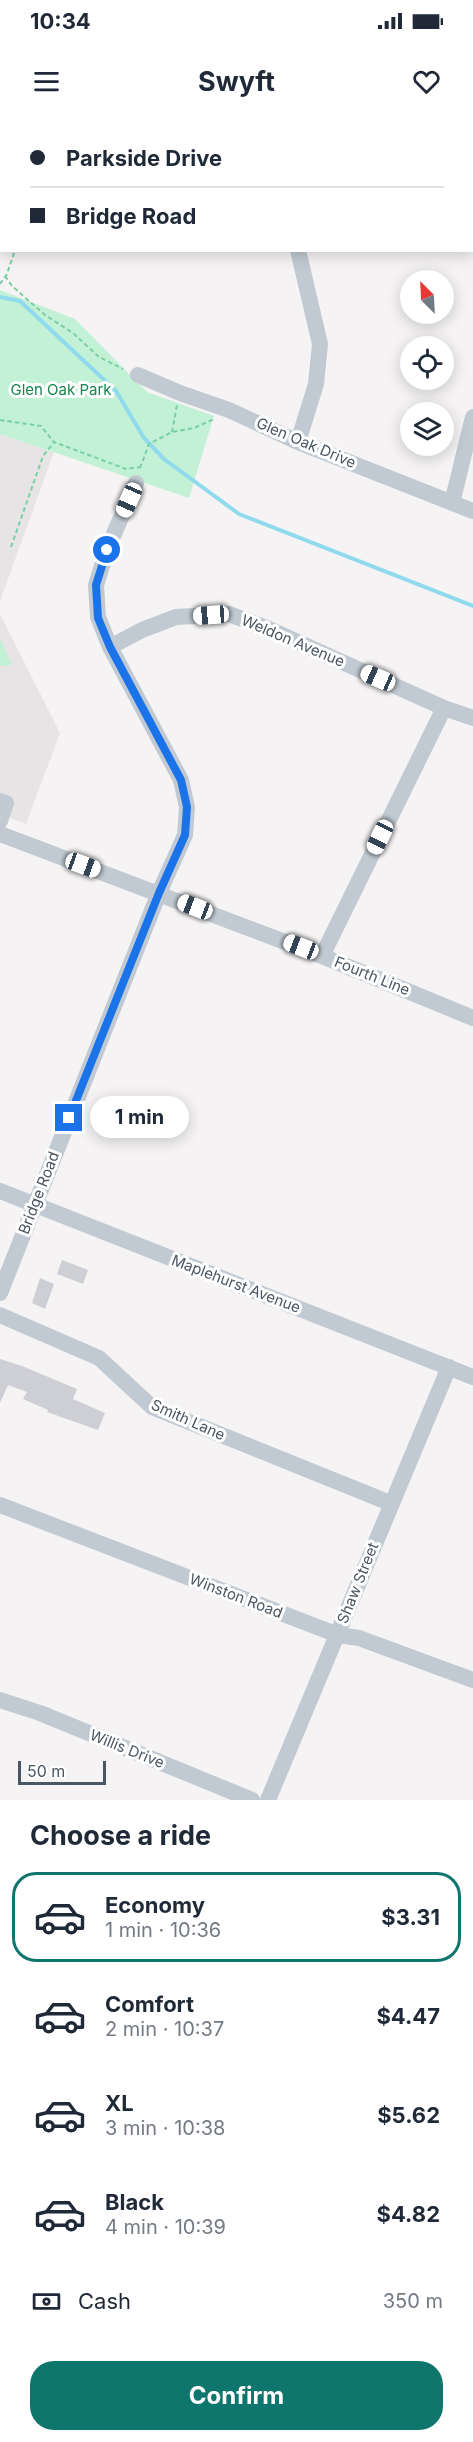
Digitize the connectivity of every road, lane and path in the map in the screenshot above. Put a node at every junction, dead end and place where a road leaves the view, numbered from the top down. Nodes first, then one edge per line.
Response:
1 (14, 252) edge
2 (296, 252) edge
3 (5, 276) junction
4 (1, 283) edge
5 (131, 372) joint
6 (180, 393) junction
7 (230, 410) junction
8 (473, 417) edge
9 (0, 420) edge
10 (172, 432) junction
11 (54, 442) junction
12 (298, 442) junction
13 (138, 475) junction
14 (452, 503) junction
15 (473, 511) edge
16 (11, 547) dead end
17 (110, 647) junction
18 (444, 708) junction
19 (473, 718) edge
20 (0, 801) edge
21 (0, 820) edge
22 (0, 834) edge
23 (159, 893) junction
24 (322, 956) junction
25 (473, 1018) edge
26 (0, 1191) edge
27 (34, 1204) junction
28 (0, 1293) edge
29 (0, 1315) edge
30 (448, 1367) junction
31 (473, 1377) edge
32 (390, 1503) junction
33 (0, 1505) edge
34 (338, 1635) junction
35 (473, 1680) edge
36 (0, 1700) edge
37 (252, 1800) edge
38 (268, 1800) edge

1 - 3 path
2 - 12 street
3 - 4 path
3 - 5 path
5 - 6 street, Glen Oak Drive
6 - 7 street, Glen Oak Drive
6 - 10 path
7 - 10 path
7 - 12 street, Glen Oak Drive
8 - 14 street
9 - 11 path
10 - 13 path
11 - 13 path
11 - 16 path
12 - 14 street, Glen Oak Drive
13 - 17 street, Bridge Road
14 - 15 street, Glen Oak Drive
17 - 18 street, Weldon Avenue
17 - 23 street, Bridge Road
18 - 19 street, Weldon Avenue
18 - 24 street
20 - 21 street
22 - 23 street, Fourth Line
23 - 24 street, Fourth Line
23 - 27 street, Bridge Road
24 - 25 street, Fourth Line
26 - 27 street, Maplehurst Avenue
27 - 28 street, Bridge Road
27 - 30 street, Maplehurst Avenue
29 - 32 street, Smith Lane
30 - 31 street, Maplehurst Avenue
30 - 32 street, Shaw Street
32 - 34 street, Shaw Street
33 - 34 street, Winston Road
34 - 35 street, Winston Road
34 - 38 street, Shaw Street
36 - 37 street, Willis Drive

